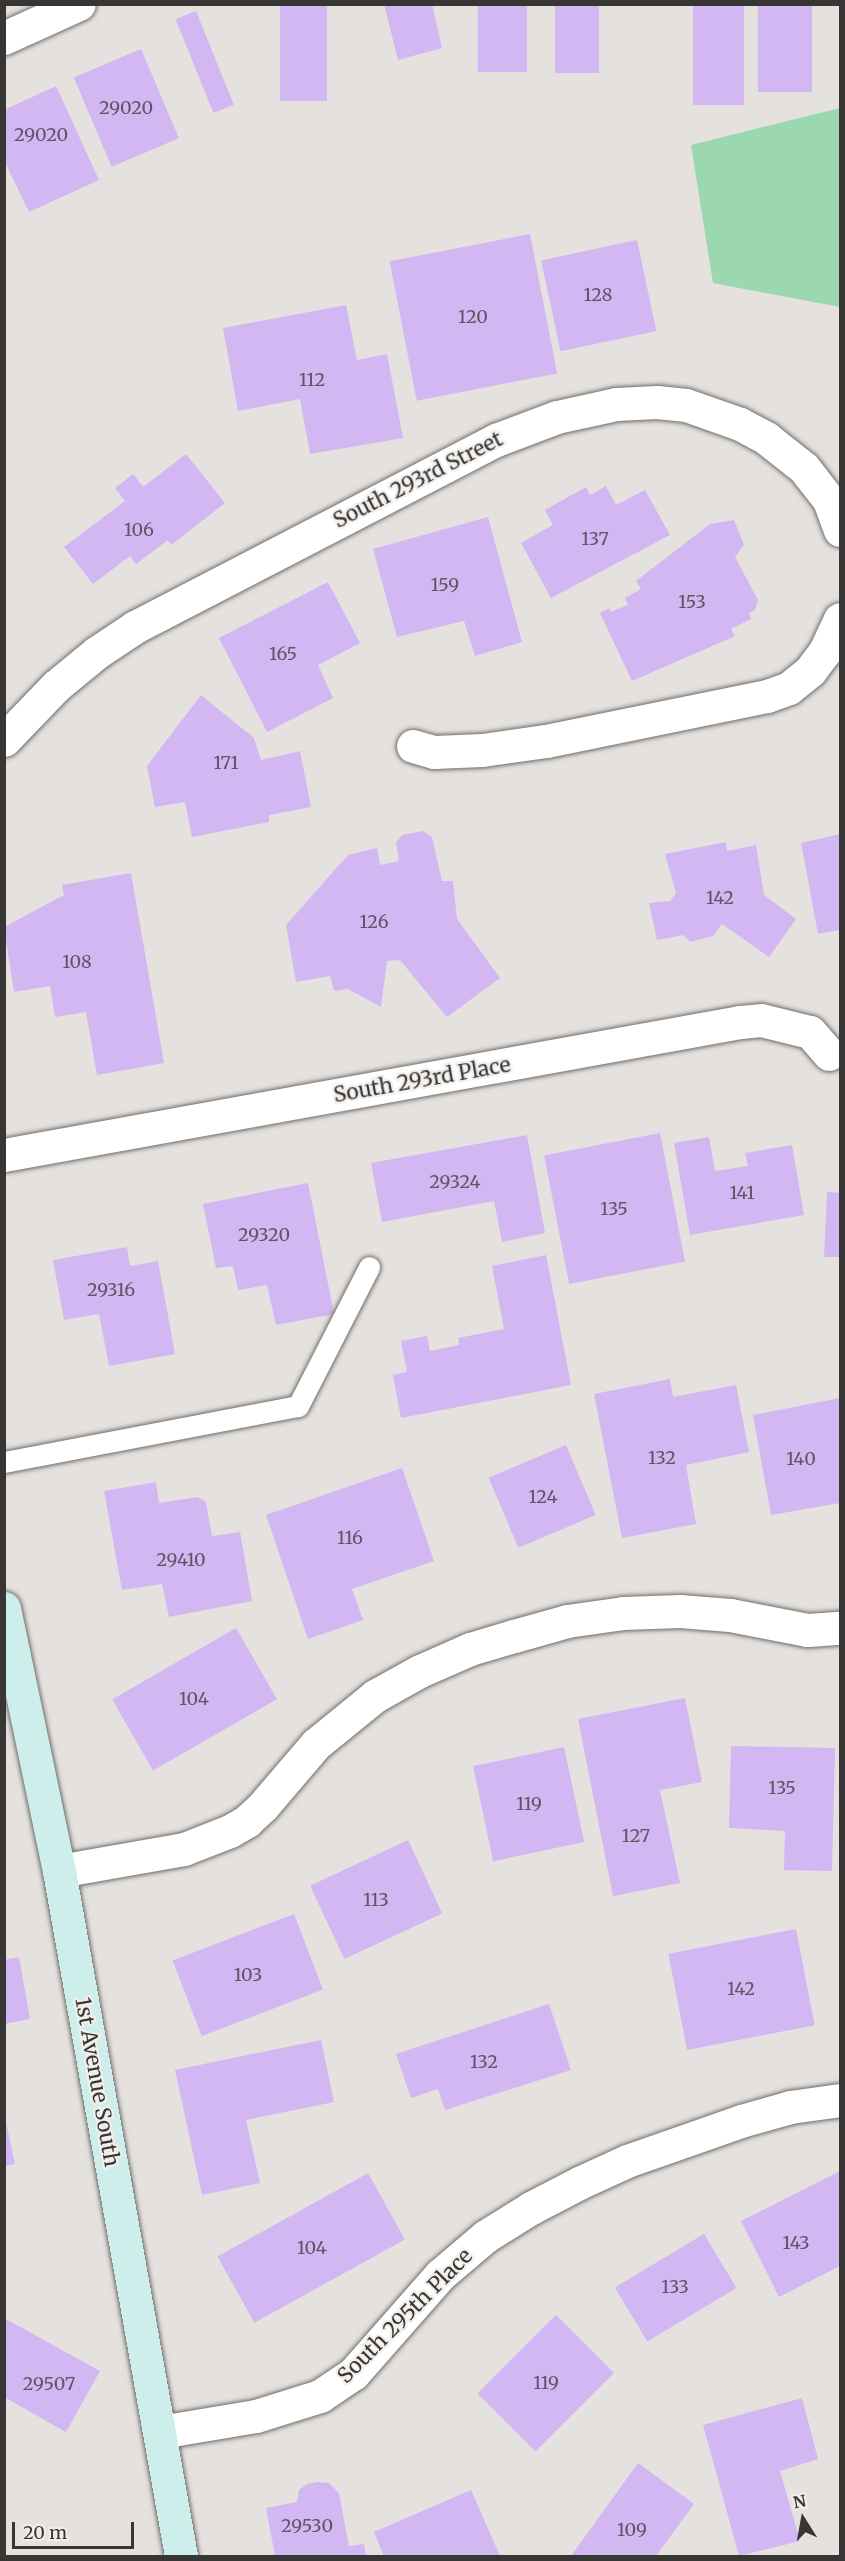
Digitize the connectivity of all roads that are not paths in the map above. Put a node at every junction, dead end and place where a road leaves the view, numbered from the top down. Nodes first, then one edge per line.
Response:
1 (79, 4) edge
2 (18, 23) edge
3 (840, 530) edge
4 (840, 619) edge
5 (4, 740) edge
6 (413, 746) dead end
7 (830, 1054) dead end
8 (4, 1155) edge
9 (369, 1267) dead end
10 (4, 1462) edge
11 (4, 1608) edge
12 (840, 1628) edge
13 (59, 1872) junction
14 (840, 2100) edge
15 (160, 2432) junction
16 (181, 2556) edge

1 - 2 street
3 - 5 street, South 293rd Street
4 - 6 street
7 - 8 street, South 293rd Place
9 - 10 lane
11 - 13 street, 1st Avenue South
12 - 13 street
13 - 15 street, 1st Avenue South
14 - 15 street, South 295th Place
15 - 16 street, 1st Avenue South

